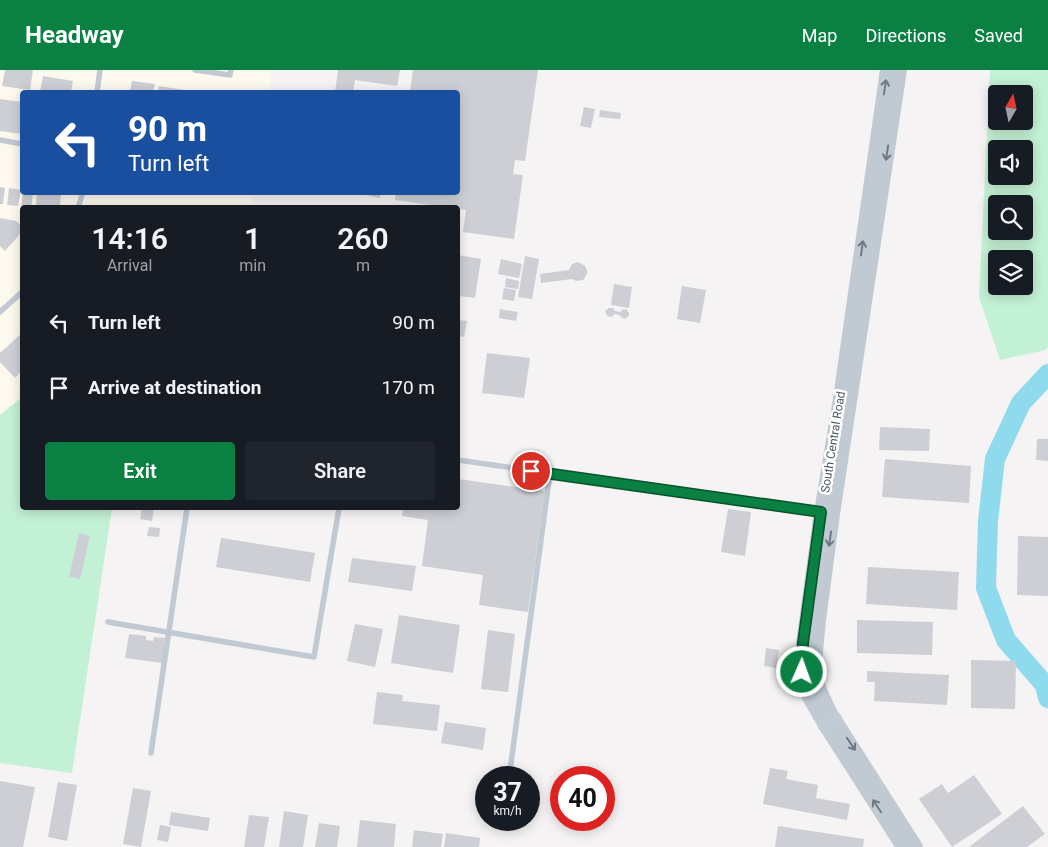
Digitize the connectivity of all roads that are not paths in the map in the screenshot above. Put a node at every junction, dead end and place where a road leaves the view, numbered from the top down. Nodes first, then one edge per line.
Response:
1 (100, 70) edge
2 (194, 70) edge
3 (231, 70) edge
4 (887, 70) edge
5 (900, 70) edge
6 (97, 90) edge
7 (0, 140) edge
8 (20, 144) edge
9 (20, 294) edge
10 (0, 312) edge
11 (460, 460) edge
12 (550, 474) junction
13 (187, 510) edge
14 (339, 510) edge
15 (827, 513) junction
16 (108, 622) dead end
17 (169, 632) junction
18 (830, 722) junction
19 (151, 753) dead end
20 (511, 766) edge
21 (903, 847) edge
22 (916, 847) edge

1 - 6 lane
2 - 3 lane
15 -> 4 street, South Central Road
5 -> 15 street, South Central Road
7 - 8 lane
9 - 10 lane
11 - 12 lane
12 - 15 lane
12 - 20 lane
13 - 17 lane
14 - 17 lane
15 - 18 street, South Central Road
16 - 17 lane
17 - 19 lane
21 -> 18 street, South Central Road
18 -> 22 street, South Central Road

